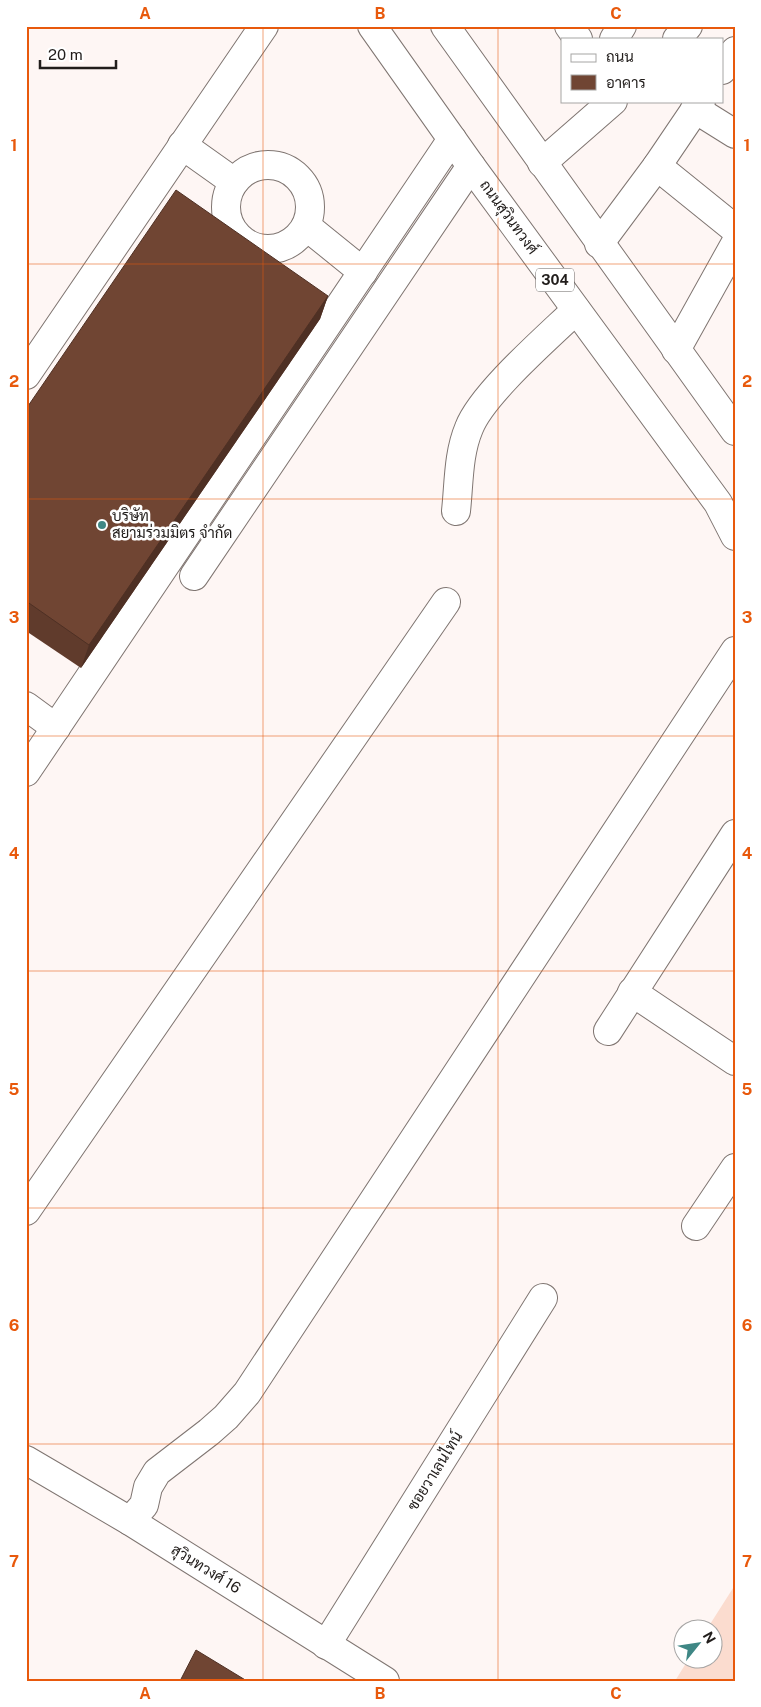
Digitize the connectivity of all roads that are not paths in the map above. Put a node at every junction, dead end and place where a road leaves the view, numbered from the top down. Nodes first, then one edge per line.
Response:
1 (264, 26) edge
2 (372, 26) edge
3 (445, 26) edge
4 (569, 26) edge
5 (622, 26) edge
6 (688, 26) edge
7 (577, 38) edge
8 (615, 38) edge
9 (678, 38) edge
10 (735, 51) edge
11 (724, 67) edge
12 (612, 102) edge
13 (698, 105) edge
14 (735, 134) edge
15 (452, 139) junction
16 (182, 145) junction
17 (542, 163) junction
18 (471, 166) junction
19 (657, 166) junction
20 (234, 182) junction
21 (306, 226) junction
22 (735, 229) edge
23 (599, 244) junction
24 (735, 244) edge
25 (363, 272) junction
26 (576, 310) junction
27 (676, 350) junction
28 (26, 375) edge
29 (735, 431) edge
30 (718, 503) junction
31 (456, 511) dead end
32 (735, 525) edge
33 (735, 536) edge
34 (194, 576) dead end
35 (446, 602) dead end
36 (735, 651) edge
37 (26, 706) edge
38 (56, 728) junction
39 (26, 772) edge
40 (735, 834) edge
41 (632, 992) junction
42 (608, 1031) dead end
43 (735, 1061) edge
44 (735, 1168) edge
45 (26, 1211) edge
46 (696, 1226) dead end
47 (543, 1298) dead end
48 (26, 1460) edge
49 (130, 1521) junction
50 (326, 1645) junction
51 (354, 1673) edge
52 (385, 1681) edge

1 - 16 main road
2 - 15 main road, ถนนสุวินทวงศ์ / 304
3 - 17 main road
4 - 7 main road
5 - 8 main road
6 - 9 main road
10 - 11 main road
12 - 17 main road
13 - 14 main road
13 - 19 main road
15 - 18 main road, ถนนสุวินทวงศ์ / 304
15 - 25 main road
16 - 20 main road
16 - 28 main road
17 - 23 main road
18 - 26 main road, ถนนสุวินทวงศ์ / 304
18 - 34 main road
19 - 22 main road
19 - 23 main road
20 - 21 main road
20 - 21 main road
21 - 25 main road
23 - 27 main road
24 - 27 main road
25 - 38 main road
26 - 30 main road, ถนนสุวินทวงศ์ / 304
26 - 31 main road
27 - 29 main road
30 - 32 main road, ถนนสุวินทวงศ์ / 304
30 - 33 main road, ถนนสุวินทวงศ์ / 304
35 - 45 main road
36 - 49 main road
37 - 38 main road
38 - 39 main road
40 - 41 main road
41 - 42 main road
41 - 43 main road
44 - 46 main road
47 - 50 main road, ซอยวาเลนไทน์
48 - 49 main road, สุวินทวงศ์ 16
49 - 50 main road, สุวินทวงศ์ 16
50 - 51 main road, สุวินทวงศ์ 16
51 - 52 main road, สุวินทวงศ์ 16

